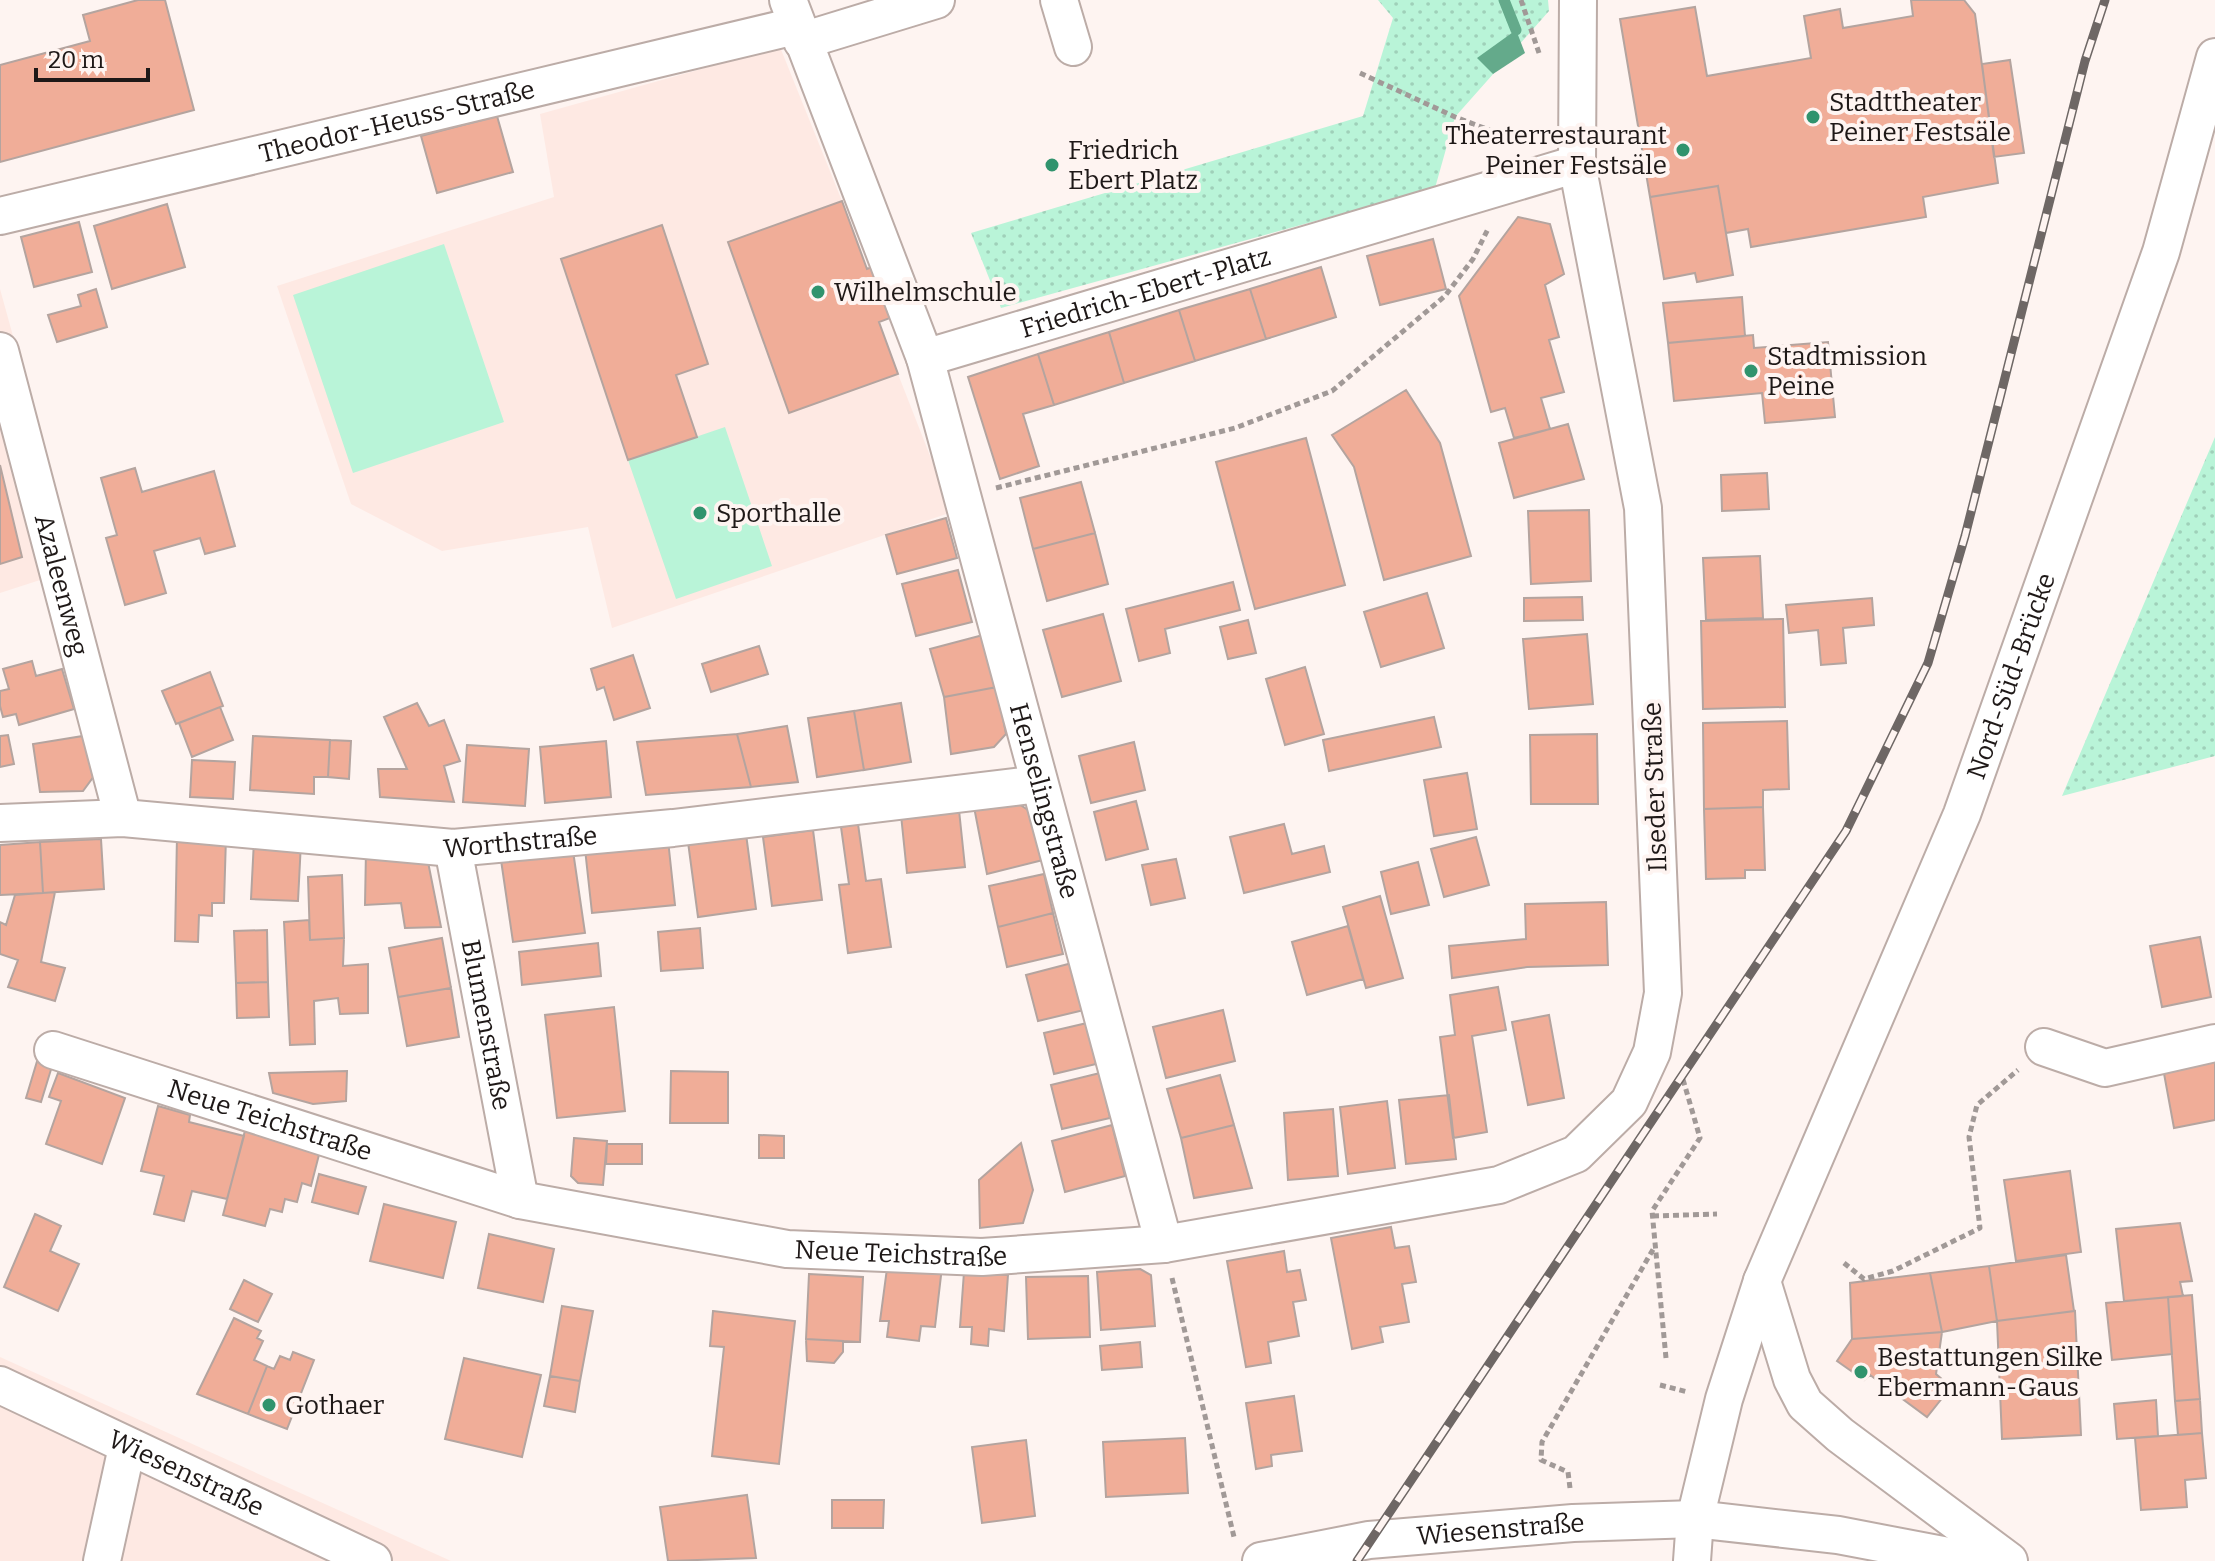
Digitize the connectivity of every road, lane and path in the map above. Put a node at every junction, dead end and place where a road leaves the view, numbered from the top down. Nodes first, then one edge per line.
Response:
1 (936, 0) edge
2 (1059, 0) edge
3 (1578, 0) edge
4 (795, 22) edge
5 (1073, 47) dead end
6 (2215, 57) edge
7 (1360, 73) dead end
8 (1523, 143) dead end
9 (1577, 164) junction
10 (1511, 182) junction
11 (0, 216) edge
12 (0, 351) edge
13 (925, 358) junction
14 (964, 496) junction
15 (1039, 784) junction
16 (123, 818) junction
17 (0, 823) edge
18 (453, 848) junction
19 (1663, 993) joint
20 (2215, 1043) edge
21 (2044, 1047) joint
22 (53, 1050) dead end
23 (1676, 1070) dead end
24 (520, 1200) junction
25 (1717, 1214) dead end
26 (1653, 1216) junction
27 (1164, 1244) junction
28 (1655, 1245) junction
29 (1844, 1263) dead end
30 (1762, 1281) junction
31 (1666, 1358) dead end
32 (0, 1385) edge
33 (127, 1447) junction
34 (1568, 1472) dead end
35 (1695, 1519) junction
36 (1248, 1553) edge
37 (353, 1557) edge
38 (102, 1561) edge
39 (1692, 1561) edge
40 (1974, 1561) edge
41 (2009, 1561) edge

1 - 4 street, Theodor-Heuss-Straße
2 - 5 street
3 - 9 street
4 - 11 street, Theodor-Heuss-Straße
4 - 13 street
6 - 30 street, Nord-Süd-Brücke
7 - 8 path
9 - 10 street, Friedrich-Ebert-Platz
9 - 19 street, Ilseder Straße
10 - 13 street, Friedrich-Ebert-Platz
10 - 14 path
12 - 16 street, Azaleenweg
13 - 14 street, Henselingstraße
14 - 15 street, Henselingstraße
15 - 18 street, Worthstraße
15 - 27 street, Henselingstraße
16 - 17 street, Worthstraße
16 - 18 street, Worthstraße
18 - 24 street, Blumenstraße
19 - 27 street, Neue Teichstraße
20 - 21 street
21 - 29 path
22 - 24 street, Neue Teichstraße
23 - 26 path
24 - 27 street, Neue Teichstraße
25 - 26 path
26 - 28 path
27 - 36 path
28 - 31 path
28 - 34 path
30 - 35 street, Nord-Süd-Brücke
30 - 41 street
32 - 33 street, Wiesenstraße
33 - 37 street, Wiesenstraße
33 - 38 street
35 - 36 street, Wiesenstraße
35 - 39 street
35 - 40 street, Wiesenstraße

